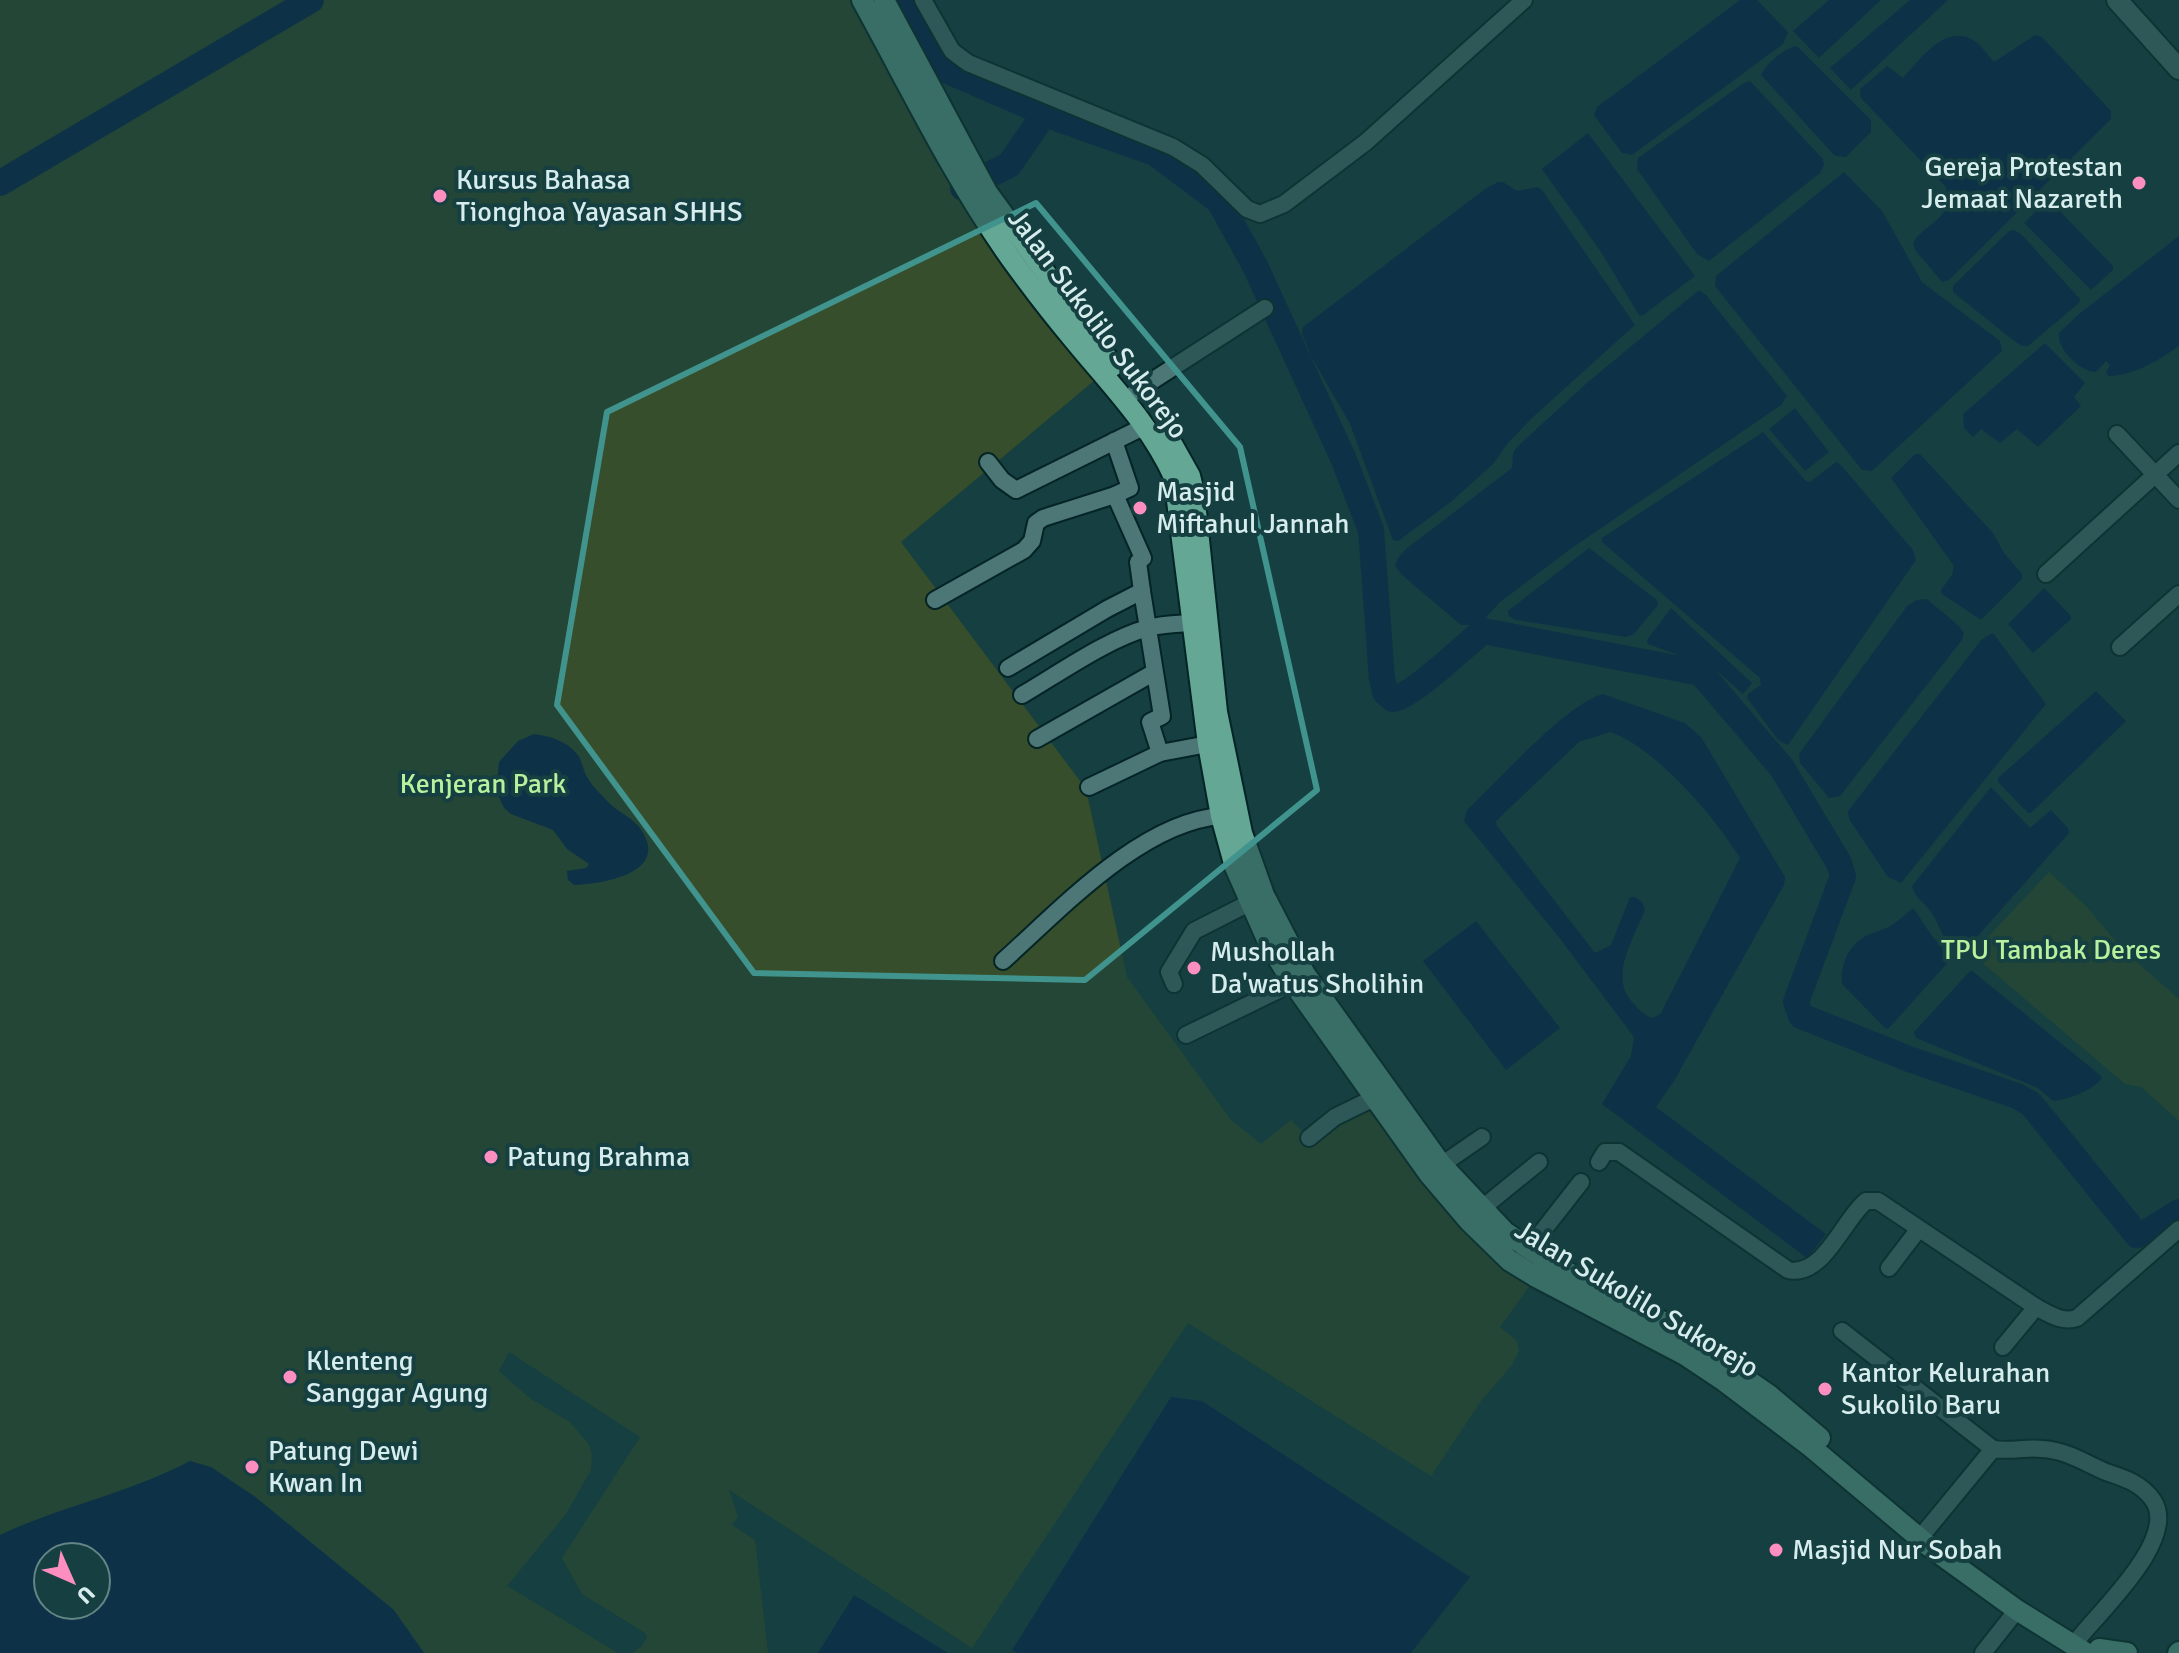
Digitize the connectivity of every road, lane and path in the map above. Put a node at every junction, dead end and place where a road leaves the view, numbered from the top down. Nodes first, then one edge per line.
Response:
1 (862, 0) edge
2 (884, 0) edge
3 (923, 0) edge
4 (1524, 0) edge
5 (2117, 0) edge
6 (2178, 65) edge
7 (950, 141) junction
8 (979, 196) junction
9 (1265, 308) dead end
10 (1135, 392) junction
11 (1140, 429) junction
12 (2117, 434) dead end
13 (1114, 441) junction
14 (1167, 447) junction
15 (2179, 453) edge
16 (988, 462) dead end
17 (2155, 474) junction
18 (1115, 495) junction
19 (2179, 500) edge
20 (2046, 574) dead end
21 (1142, 591) junction
22 (2179, 594) edge
23 (935, 600) dead end
24 (1184, 623) junction
25 (1147, 628) junction
26 (2120, 647) dead end
27 (1008, 668) dead end
28 (1153, 673) junction
29 (1022, 695) dead end
30 (1037, 739) dead end
31 (1206, 744) junction
32 (1160, 753) junction
33 (1089, 787) dead end
34 (1215, 817) junction
35 (1234, 835) junction
36 (1247, 903) junction
37 (1003, 961) dead end
38 (1291, 983) junction
39 (1174, 984) dead end
40 (1186, 1035) dead end
41 (1373, 1098) junction
42 (1482, 1137) dead end
43 (1309, 1138) dead end
44 (1539, 1162) dead end
45 (1599, 1162) dead end
46 (1435, 1169) junction
47 (1581, 1182) dead end
48 (1475, 1214) junction
49 (2179, 1229) edge
50 (1918, 1230) junction
51 (1523, 1256) junction
52 (1889, 1268) dead end
53 (2036, 1307) junction
54 (1842, 1331) dead end
55 (2003, 1347) dead end
56 (1993, 1449) junction
57 (1922, 1534) junction
58 (2017, 1611) junction
59 (2083, 1643) edge
60 (1983, 1653) edge
61 (2127, 1653) edge

1 - 7 main road, Jalan Sukolilo Sukorejo
2 - 7 main road, Jalan Sukolilo Sukorejo
3 - 4 street
5 - 6 main road
7 - 8 main road, Jalan Sukolilo Sukorejo
8 - 10 main road, Jalan Sukolilo Sukorejo
8 - 11 main road, Jalan Sukolilo Sukorejo
9 - 10 street
10 - 14 main road, Jalan Sukolilo Sukorejo
11 - 13 street
11 - 14 main road, Jalan Sukolilo Sukorejo
12 - 17 street
13 - 16 street
13 - 18 street
14 - 24 main road, Jalan Sukolilo Sukorejo
14 - 31 main road, Jalan Sukolilo Sukorejo
15 - 17 street
17 - 19 street
17 - 20 street
18 - 21 street
18 - 23 street
21 - 25 street
21 - 27 street
22 - 26 street
24 - 25 street
24 - 31 main road, Jalan Sukolilo Sukorejo
25 - 28 street
25 - 29 street
28 - 30 street
28 - 32 street
31 - 32 street
31 - 34 main road, Jalan Sukolilo Sukorejo
31 - 35 main road, Jalan Sukolilo Sukorejo
32 - 33 street
34 - 35 main road, Jalan Sukolilo Sukorejo
34 - 37 street
35 - 36 main road, Jalan Sukolilo Sukorejo
36 - 38 main road, Jalan Sukolilo Sukorejo
36 - 39 street
38 - 40 street
38 - 41 main road, Jalan Sukolilo Sukorejo
41 - 43 street
41 - 46 main road, Jalan Sukolilo Sukorejo
42 - 46 street
44 - 48 street
45 - 50 street
46 - 48 main road, Jalan Sukolilo Sukorejo
47 - 51 street
48 - 51 main road, Jalan Sukolilo Sukorejo
49 - 53 street
50 - 52 street
50 - 53 street
51 - 57 main road, Jalan Sukolilo Sukorejo
53 - 55 street
54 - 56 street
56 - 57 street
56 - 59 street
57 - 58 main road, Jalan Sukolilo Sukorejo
58 - 59 main road, Jalan Sukolilo Sukorejo
58 - 60 street
59 - 61 main road

